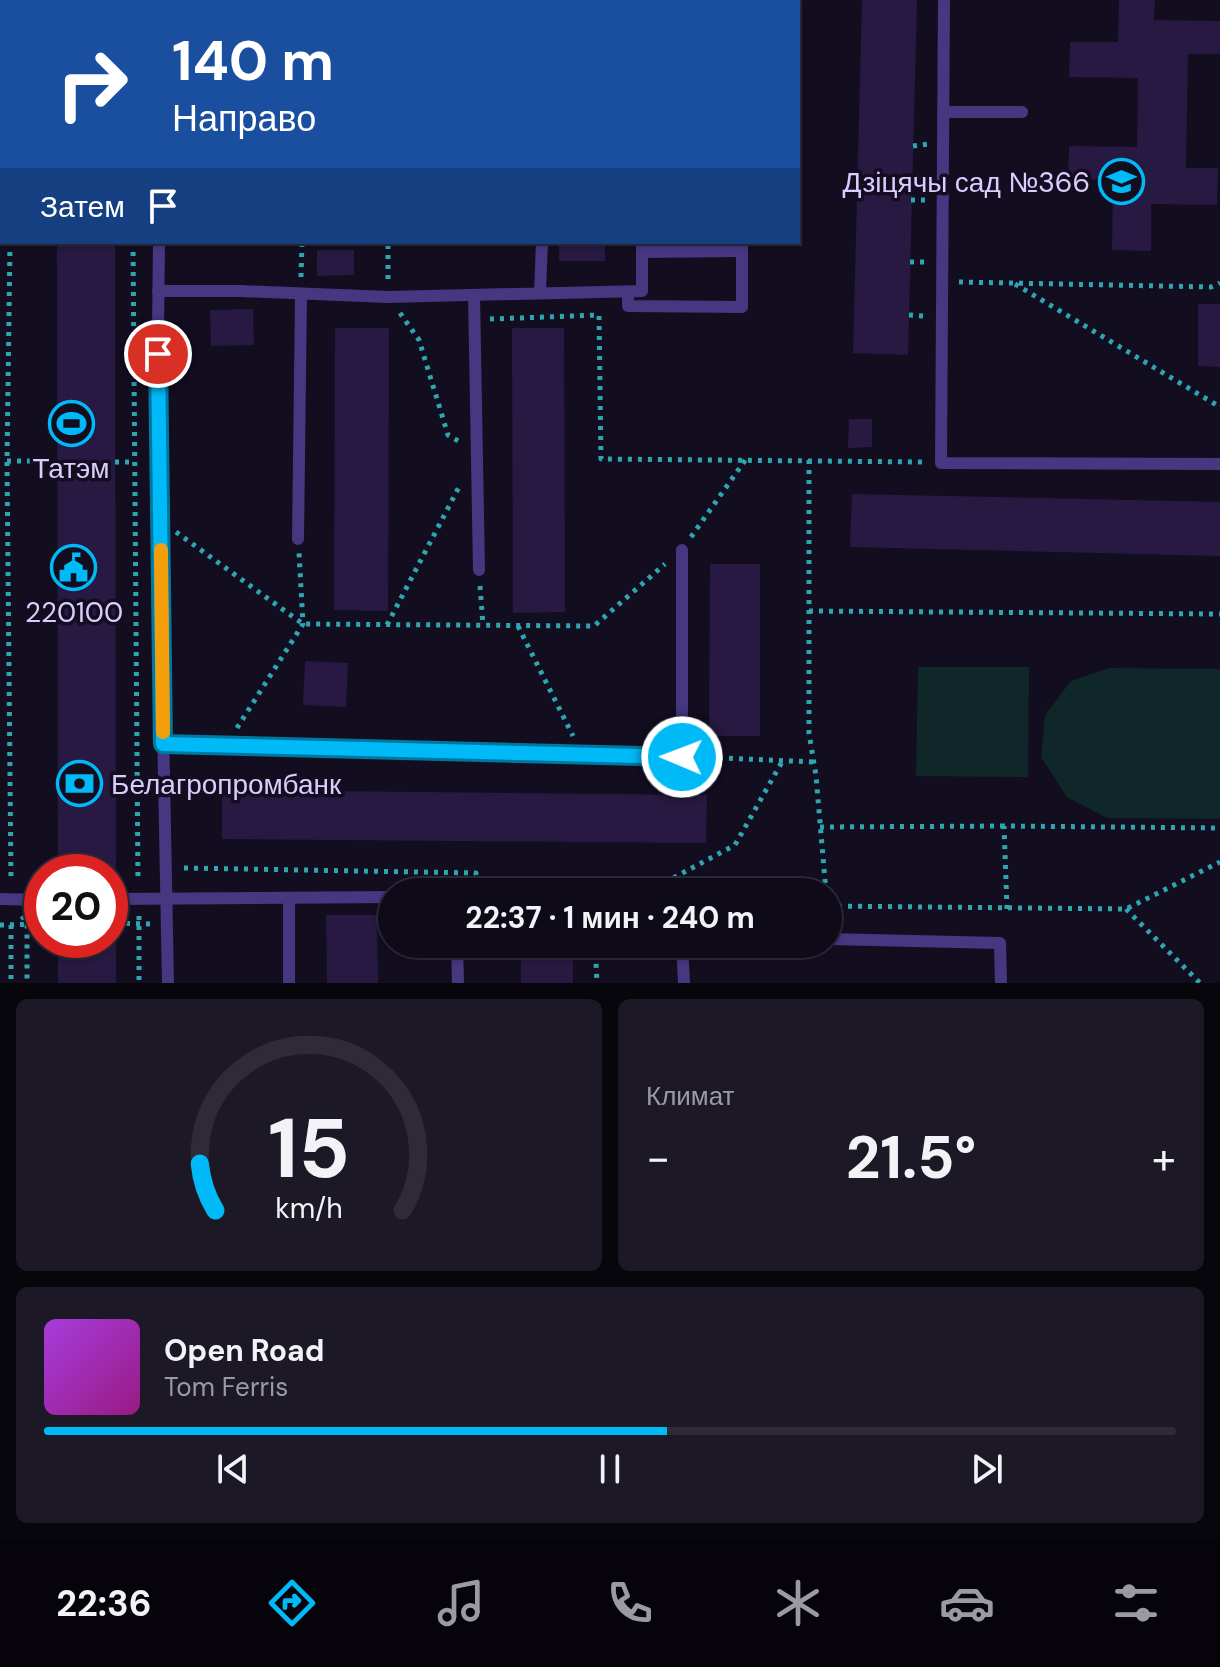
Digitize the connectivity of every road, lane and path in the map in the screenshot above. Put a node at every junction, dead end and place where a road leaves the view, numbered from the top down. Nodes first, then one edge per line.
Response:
1 (944, 0) edge
2 (943, 112) junction
3 (1022, 112) dead end
4 (10, 244) edge
5 (133, 244) edge
6 (159, 244) edge
7 (302, 244) edge
8 (388, 244) edge
9 (542, 244) edge
10 (642, 247) edge
11 (742, 247) edge
12 (942, 281) junction
13 (1220, 283) edge
14 (1014, 284) junction
15 (158, 291) junction
16 (540, 292) junction
17 (628, 292) junction
18 (301, 294) junction
19 (474, 295) junction
20 (388, 297) junction
21 (474, 319) junction
22 (1220, 407) edge
23 (476, 454) junction
24 (746, 459) junction
25 (809, 460) junction
26 (7, 461) junction
27 (57, 461) dead end
28 (115, 462) dead end
29 (135, 462) junction
30 (941, 463) junction
31 (1220, 464) edge
32 (135, 503) junction
33 (160, 520) junction
34 (298, 539) joint
35 (682, 550) junction
36 (479, 570) joint
37 (0, 599) edge
38 (8, 599) junction
39 (809, 611) junction
40 (1220, 614) edge
41 (303, 624) junction
42 (387, 625) junction
43 (483, 625) junction
44 (518, 626) junction
45 (163, 744) junction
46 (225, 746) junction
47 (582, 755) junction
48 (682, 757) junction
49 (783, 760) junction
50 (814, 762) junction
51 (1004, 826) junction
52 (820, 827) junction
53 (1220, 828) edge
54 (1220, 862) edge
55 (138, 866) junction
56 (167, 868) junction
57 (476, 878) edge
58 (673, 878) edge
59 (825, 878) edge
60 (378, 897) edge
61 (289, 898) junction
62 (6, 899) edge
63 (128, 899) edge
64 (139, 899) junction
65 (168, 899) junction
66 (842, 906) edge
67 (1007, 909) junction
68 (1126, 909) junction
69 (24, 920) edge
70 (128, 923) edge
71 (139, 923) junction
72 (24, 924) edge
73 (0, 925) edge
74 (11, 925) junction
75 (168, 925) junction
76 (842, 939) edge
77 (27, 958) edge
78 (457, 958) edge
79 (596, 958) edge
80 (683, 958) edge
81 (11, 983) edge
82 (27, 983) edge
83 (139, 983) edge
84 (168, 983) edge
85 (289, 983) edge
86 (458, 983) edge
87 (597, 983) edge
88 (684, 983) edge
89 (1001, 983) edge
90 (1200, 983) edge

1 - 2 lane
2 - 3 lane
2 - 12 lane
4 - 26 path
5 - 29 path
6 - 15 lane
7 - 18 path
8 - 20 path
9 - 16 lane
10 - 11 lane
10 - 17 lane
11 - 17 lane
12 - 14 path
12 - 30 lane
13 - 14 path
14 - 22 path
15 - 18 lane
15 - 33 lane
16 - 17 lane
16 - 19 lane
18 - 20 lane
18 - 34 lane
19 - 20 lane
19 - 21 lane
20 - 23 path
21 - 23 lane
21 - 24 path
23 - 36 lane
23 - 42 path
24 - 25 path
24 - 35 path
25 - 30 path
25 - 39 path
26 - 27 path
26 - 38 path
28 - 29 path
29 - 32 path
30 - 31 lane
32 - 33 path
32 - 55 path
33 - 41 path
33 - 45 lane
34 - 41 path
35 - 44 path
35 - 48 lane
36 - 43 path
37 - 38 path
38 - 62 path
39 - 40 path
39 - 50 path
41 - 42 path
41 - 46 path
42 - 43 path
43 - 44 path
44 - 47 path
45 - 46 lane
45 - 56 lane
46 - 47 lane
47 - 48 lane
48 - 49 path
49 - 50 path
49 - 58 path
50 - 52 path
51 - 52 path
51 - 53 path
51 - 67 path
52 - 59 path
54 - 68 path
55 - 56 path
55 - 64 path
56 - 57 path
56 - 65 lane
60 - 61 lane
61 - 65 lane
61 - 85 lane
62 - 69 path
63 - 64 lane
64 - 65 lane
64 - 71 path
65 - 75 lane
66 - 67 path
67 - 68 path
68 - 90 path
70 - 71 path
71 - 75 path
71 - 83 path
72 - 74 path
73 - 74 path
74 - 81 path
75 - 84 lane
76 - 89 lane
77 - 82 path
78 - 86 lane
79 - 87 path
80 - 88 lane

